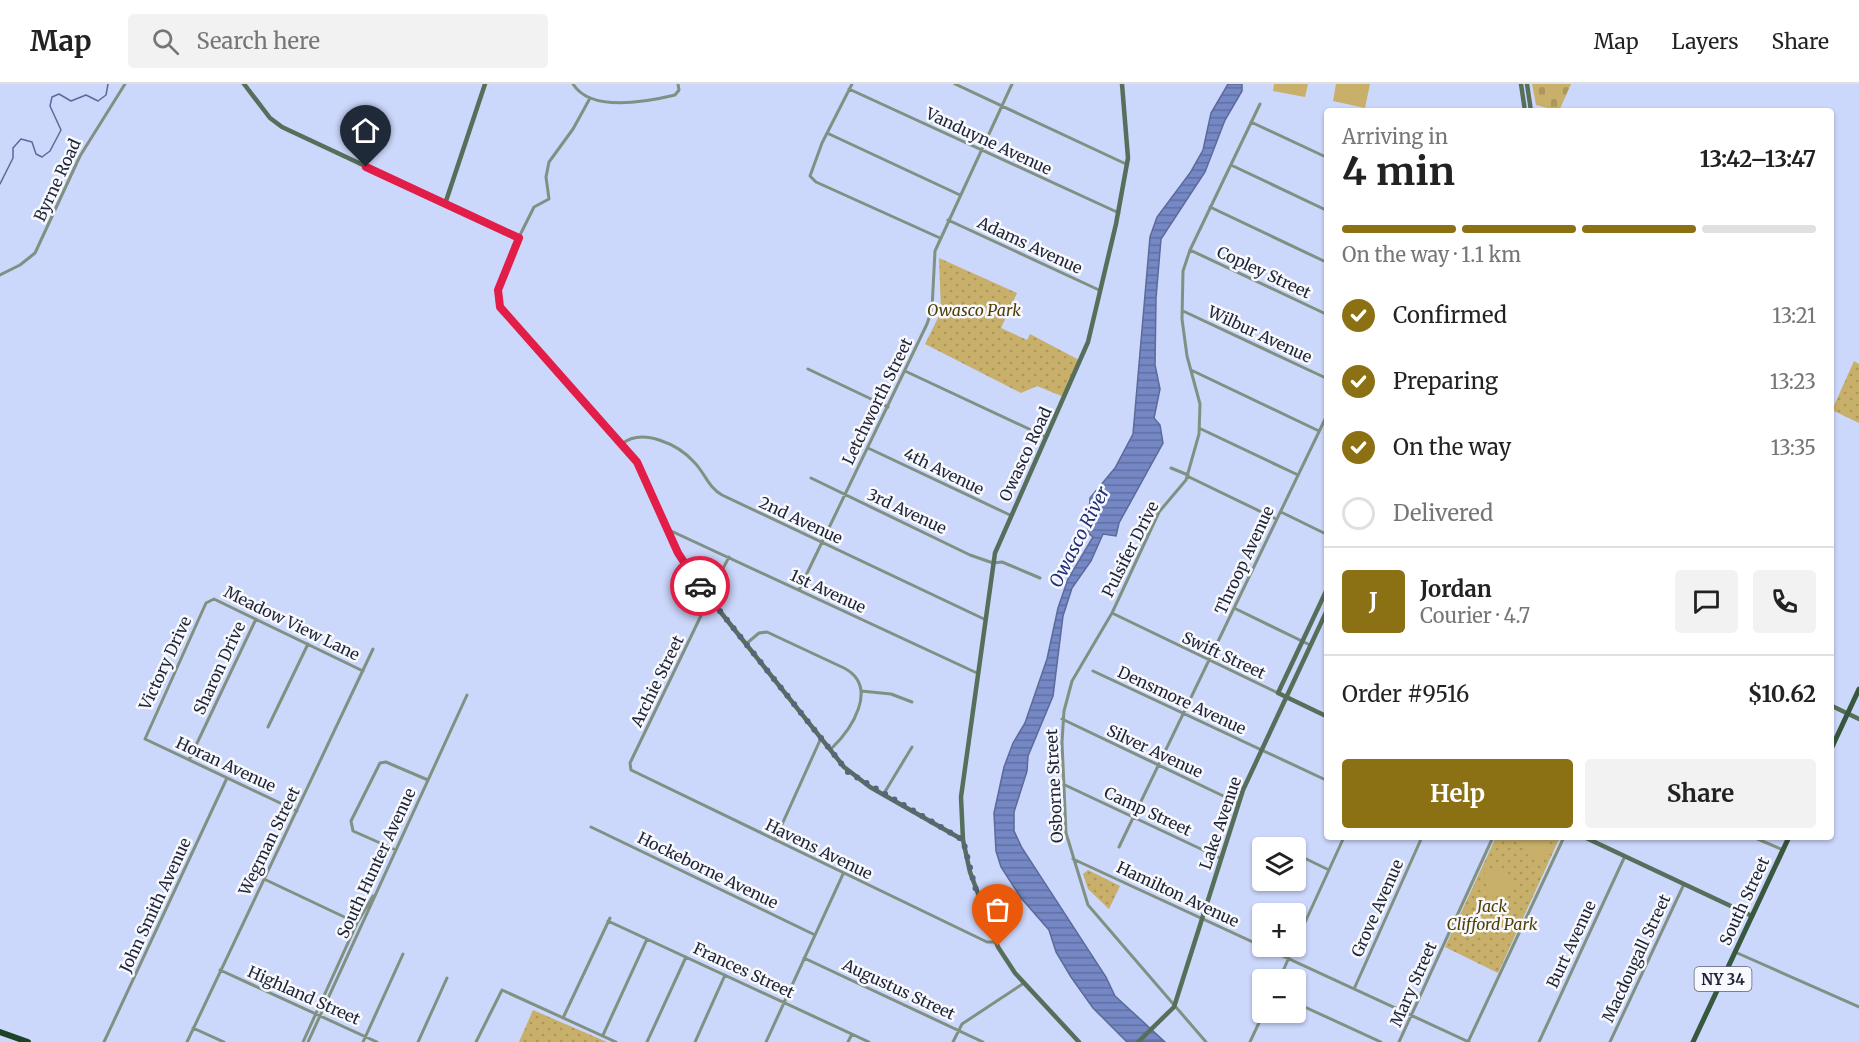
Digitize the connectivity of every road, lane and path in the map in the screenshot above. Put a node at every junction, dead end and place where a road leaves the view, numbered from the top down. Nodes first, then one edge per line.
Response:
1 (124, 84) edge
2 (244, 84) edge
3 (485, 84) edge
4 (573, 84) edge
5 (678, 84) edge
6 (852, 84) edge
7 (955, 84) edge
8 (1012, 84) edge
9 (1122, 84) edge
10 (1521, 84) edge
11 (1527, 84) edge
12 (849, 89) junction
13 (589, 100) junction
14 (1260, 104) dead end
15 (1002, 106) junction
16 (1525, 108) edge
17 (1531, 108) edge
18 (1251, 122) junction
19 (827, 132) junction
20 (981, 150) junction
21 (1324, 156) edge
22 (1128, 165) junction
23 (1231, 165) junction
24 (960, 195) junction
25 (445, 204) junction
26 (1210, 207) junction
27 (1324, 209) edge
28 (1119, 213) junction
29 (948, 220) junction
30 (519, 238) junction
31 (940, 238) junction
32 (1190, 250) junction
33 (1324, 261) edge
34 (0, 275) edge
35 (1101, 291) junction
36 (1182, 311) junction
37 (1324, 313) edge
38 (808, 369) dead end
39 (1191, 370) junction
40 (905, 371) junction
41 (1324, 378) edge
42 (888, 407) junction
43 (1324, 421) edge
44 (1201, 429) junction
45 (1319, 431) junction
46 (1046, 437) junction
47 (622, 444) junction
48 (868, 448) junction
49 (1171, 468) dead end
50 (1298, 475) junction
51 (1188, 476) junction
52 (811, 478) dead end
53 (845, 495) junction
54 (1280, 512) junction
55 (1010, 515) junction
56 (1276, 519) junction
57 (668, 530) junction
58 (1324, 533) edge
59 (822, 542) junction
60 (729, 557) junction
61 (993, 563) junction
62 (1040, 578) dead end
63 (799, 590) junction
64 (1324, 596) edge
65 (709, 598) junction
66 (210, 599) joint
67 (1322, 600) joint
68 (1234, 608) junction
69 (1112, 613) junction
70 (1324, 616) edge
71 (256, 619) junction
72 (984, 619) junction
73 (1302, 640) junction
74 (308, 644) junction
75 (746, 644) junction
76 (1310, 645) junction
77 (373, 649) dead end
78 (1209, 661) junction
79 (1082, 666) joint
80 (363, 671) junction
81 (1093, 671) dead end
82 (977, 673) junction
83 (1859, 689) edge
84 (861, 691) junction
85 (1278, 693) junction
86 (467, 695) dead end
87 (1285, 697) junction
88 (912, 702) dead end
89 (1834, 707) edge
90 (1184, 714) junction
91 (1847, 714) junction
92 (1324, 715) edge
93 (1062, 719) junction
94 (1859, 719) edge
95 (268, 727) dead end
96 (821, 738) junction
97 (145, 739) joint
98 (1834, 743) edge
99 (912, 747) dead end
100 (830, 750) junction
101 (1260, 750) junction
102 (189, 760) junction
103 (1159, 767) junction
104 (633, 772) joint
105 (227, 778) junction
106 (1324, 779) edge
107 (428, 780) junction
108 (1065, 785) junction
109 (883, 795) junction
110 (1238, 803) junction
111 (297, 811) junction
112 (1134, 818) junction
113 (591, 827) dead end
114 (963, 840) junction
115 (1343, 840) edge
116 (1421, 840) edge
117 (1492, 840) edge
118 (1563, 840) edge
119 (1590, 840) edge
120 (1760, 840) edge
121 (1788, 840) edge
122 (774, 841) junction
123 (1119, 848) dead end
124 (396, 850) junction
125 (1783, 850) junction
126 (1625, 856) junction
127 (1220, 858) junction
128 (1073, 859) junction
129 (1306, 859) edge
130 (1329, 870) junction
131 (843, 874) junction
132 (264, 879) junction
133 (1684, 884) junction
134 (1752, 916) junction
135 (1202, 918) junction
136 (1306, 920) edge
137 (359, 924) junction
138 (815, 935) junction
139 (647, 939) junction
140 (996, 943) junction
141 (1735, 952) junction
142 (403, 954) dead end
143 (686, 957) junction
144 (804, 958) junction
145 (1288, 959) junction
146 (1284, 969) edge
147 (220, 970) junction
148 (726, 975) junction
149 (447, 978) dead end
150 (1023, 984) junction
151 (1354, 989) junction
152 (784, 1002) junction
153 (1174, 1007) junction
154 (1859, 1007) edge
155 (1306, 1008) edge
156 (318, 1015) junction
157 (1411, 1016) junction
158 (563, 1018) junction
159 (1258, 1023) edge
160 (193, 1028) junction
161 (958, 1030) junction
162 (0, 1032) edge
163 (852, 1034) junction
164 (365, 1036) junction
165 (603, 1036) junction
166 (28, 1042) edge
167 (104, 1042) edge
168 (187, 1042) edge
169 (224, 1042) edge
170 (303, 1042) edge
171 (308, 1042) edge
172 (363, 1042) edge
173 (377, 1042) edge
174 (418, 1042) edge
175 (476, 1042) edge
176 (616, 1042) edge
177 (646, 1042) edge
178 (694, 1042) edge
179 (766, 1042) edge
180 (848, 1042) edge
181 (869, 1042) edge
182 (953, 1042) edge
183 (983, 1042) edge
184 (1079, 1042) edge
185 (1138, 1042) edge
186 (1206, 1042) edge
187 (1250, 1042) edge
188 (1381, 1042) edge
189 (1399, 1042) edge
190 (1468, 1042) edge
191 (1539, 1042) edge
192 (1610, 1042) edge
193 (1693, 1042) edge

1 - 34 street, Byrne Road
2 - 25 street
3 - 25 street
4 - 13 street
5 - 13 street
6 - 12 street
7 - 15 street
8 - 15 street, Letchworth Street
9 - 22 street, Owasco Road
10 - 16 street
11 - 17 street
12 - 19 street
12 - 20 street, Vanduyne Avenue
13 - 30 street
14 - 18 street, Pulsifer Drive
15 - 20 street, Letchworth Street
15 - 22 street
18 - 21 street
18 - 23 street, Pulsifer Drive
19 - 24 street
19 - 31 street
20 - 24 street, Letchworth Street
20 - 28 street, Vanduyne Avenue
22 - 28 street, Owasco Road
23 - 26 street, Pulsifer Drive
23 - 27 street
24 - 29 street, Letchworth Street
25 - 30 street
26 - 32 street, Pulsifer Drive
26 - 33 street
28 - 35 street, Owasco Road
29 - 31 street, Letchworth Street
29 - 35 street, Adams Avenue
30 - 47 street
31 - 40 street, Letchworth Street
32 - 36 street, Pulsifer Drive
32 - 37 street, Copley Street
35 - 46 street, Owasco Road
36 - 39 street, Pulsifer Drive
36 - 41 street, Wilbur Avenue
38 - 42 street
39 - 44 street, Pulsifer Drive
39 - 45 street
40 - 42 street, Letchworth Street
40 - 46 street
42 - 48 street, Letchworth Street
43 - 45 street, Throop Avenue
44 - 50 street
44 - 51 street, Pulsifer Drive
45 - 50 street, Throop Avenue
46 - 55 street, Owasco Road
47 - 57 street
47 - 59 street, 2nd Avenue
48 - 53 street, Letchworth Street
48 - 55 street, 4th Avenue
49 - 51 street
50 - 54 street, Throop Avenue
51 - 56 street
51 - 69 street, Pulsifer Drive
52 - 53 street, 3rd Avenue
53 - 59 street, Letchworth Street
53 - 61 street, 3rd Avenue
54 - 56 street, Throop Avenue
54 - 58 street
55 - 61 street, Owasco Road
56 - 68 street, Throop Avenue
57 - 60 street, 1st Avenue
57 - 65 street
59 - 63 street, Letchworth Street
59 - 72 street, 2nd Avenue
60 - 63 street, 1st Avenue
60 - 65 street, Archie Street
61 - 62 street
61 - 72 street, Owasco Road
63 - 82 street, 1st Avenue
64 - 67 street
65 - 75 street
65 - 104 street, Archie Street
66 - 71 street, Meadow View Lane
66 - 97 street, Victory Drive
67 - 73 street
68 - 73 street
68 - 78 street, Throop Avenue
69 - 78 street, Swift Street
69 - 79 street, Pulsifer Drive
70 - 76 street, Lake Avenue
71 - 74 street, Meadow View Lane
71 - 102 street, Sharon Drive
72 - 82 street, Owasco Road
73 - 76 street
73 - 85 street
74 - 80 street, Meadow View Lane
74 - 95 street
75 - 84 street
75 - 96 street
76 - 87 street, Lake Avenue
77 - 80 street, Wegman Street
78 - 85 street, Swift Street
78 - 90 street, Throop Avenue
79 - 93 street, Osborne Street
80 - 111 street, Wegman Street
81 - 90 street, Densmore Avenue
82 - 114 street, Owasco Road
83 - 91 main road
84 - 88 street
84 - 100 street
85 - 87 street, Swift Street
86 - 107 street, South Hunter Avenue
87 - 92 street, Swift Street
87 - 101 street, Lake Avenue
89 - 91 street
90 - 101 street, Densmore Avenue
90 - 103 street, Throop Avenue
91 - 94 street
91 - 98 main road
93 - 103 street, Silver Avenue
93 - 108 street, Osborne Street
96 - 100 street
96 - 122 street
97 - 102 street, Horan Avenue
99 - 109 street
100 - 109 street
101 - 106 street, Densmore Avenue
101 - 110 street, Lake Avenue
102 - 105 street, Horan Avenue
103 - 110 street, Silver Avenue
103 - 112 street, Throop Avenue
104 - 122 street, Havens Avenue
105 - 111 street, Horan Avenue
105 - 167 street, John Smith Avenue
107 - 124 street, South Hunter Avenue
107 - 124 street
108 - 112 street, Camp Street
108 - 128 street, Osborne Street
109 - 114 street
110 - 127 street, Lake Avenue
111 - 132 street, Wegman Street
112 - 123 street, Throop Avenue
112 - 127 street, Camp Street
113 - 138 street, Hockeborne Avenue
114 - 140 street, Owasco Road
115 - 130 street
116 - 151 street, Grove Avenue
117 - 157 street, Mary Street
118 - 190 street
119 - 126 street
120 - 125 street
121 - 125 main road, South Street / NY 34
122 - 131 street, Havens Avenue
124 - 137 street, South Hunter Avenue
125 - 134 main road, South Street / NY 34
126 - 133 street
126 - 191 street, Burt Avenue
127 - 135 street, Lake Avenue
128 - 135 street, Hamilton Avenue
128 - 153 street, Osborne Street
129 - 130 street
130 - 136 street
131 - 138 street
131 - 140 street, Havens Avenue
132 - 137 street
132 - 147 street, Wegman Street
133 - 134 street
133 - 192 street, Macdougall Street
134 - 141 main road, South Street / NY 34
135 - 145 street, Hamilton Avenue
135 - 153 street, Lake Avenue
137 - 156 street, South Hunter Avenue
138 - 144 street
139 - 143 street, Frances Street
139 - 158 street, Frances Street
139 - 165 street
140 - 150 street, Owasco Road
141 - 154 street
141 - 193 main road, South Street / NY 34
142 - 164 street
143 - 148 street, Frances Street
143 - 177 street
144 - 152 street
144 - 161 street, Augustus Street
145 - 146 street
145 - 151 street, Hamilton Avenue
147 - 156 street, Highland Street
147 - 160 street, Wegman Street
148 - 152 street, Frances Street
148 - 178 street
149 - 174 street
150 - 161 street
150 - 184 street, Owasco Road
151 - 157 street, Hamilton Avenue
152 - 163 street, Frances Street
152 - 179 street
153 - 185 street, Lake Avenue
153 - 186 street, Osborne Street
155 - 188 street
156 - 164 street, Highland Street
156 - 170 street, South Hunter Avenue
156 - 171 street, South Hunter Avenue
157 - 189 street, Mary Street
157 - 190 street, Hamilton Avenue
158 - 165 street
158 - 175 street
159 - 187 street
160 - 168 street, Wegman Street
160 - 169 street
161 - 182 street
161 - 183 street, Augustus Street
162 - 166 highway
163 - 180 street
163 - 181 street, Frances Street
164 - 172 street
164 - 173 street, Highland Street
165 - 176 street

